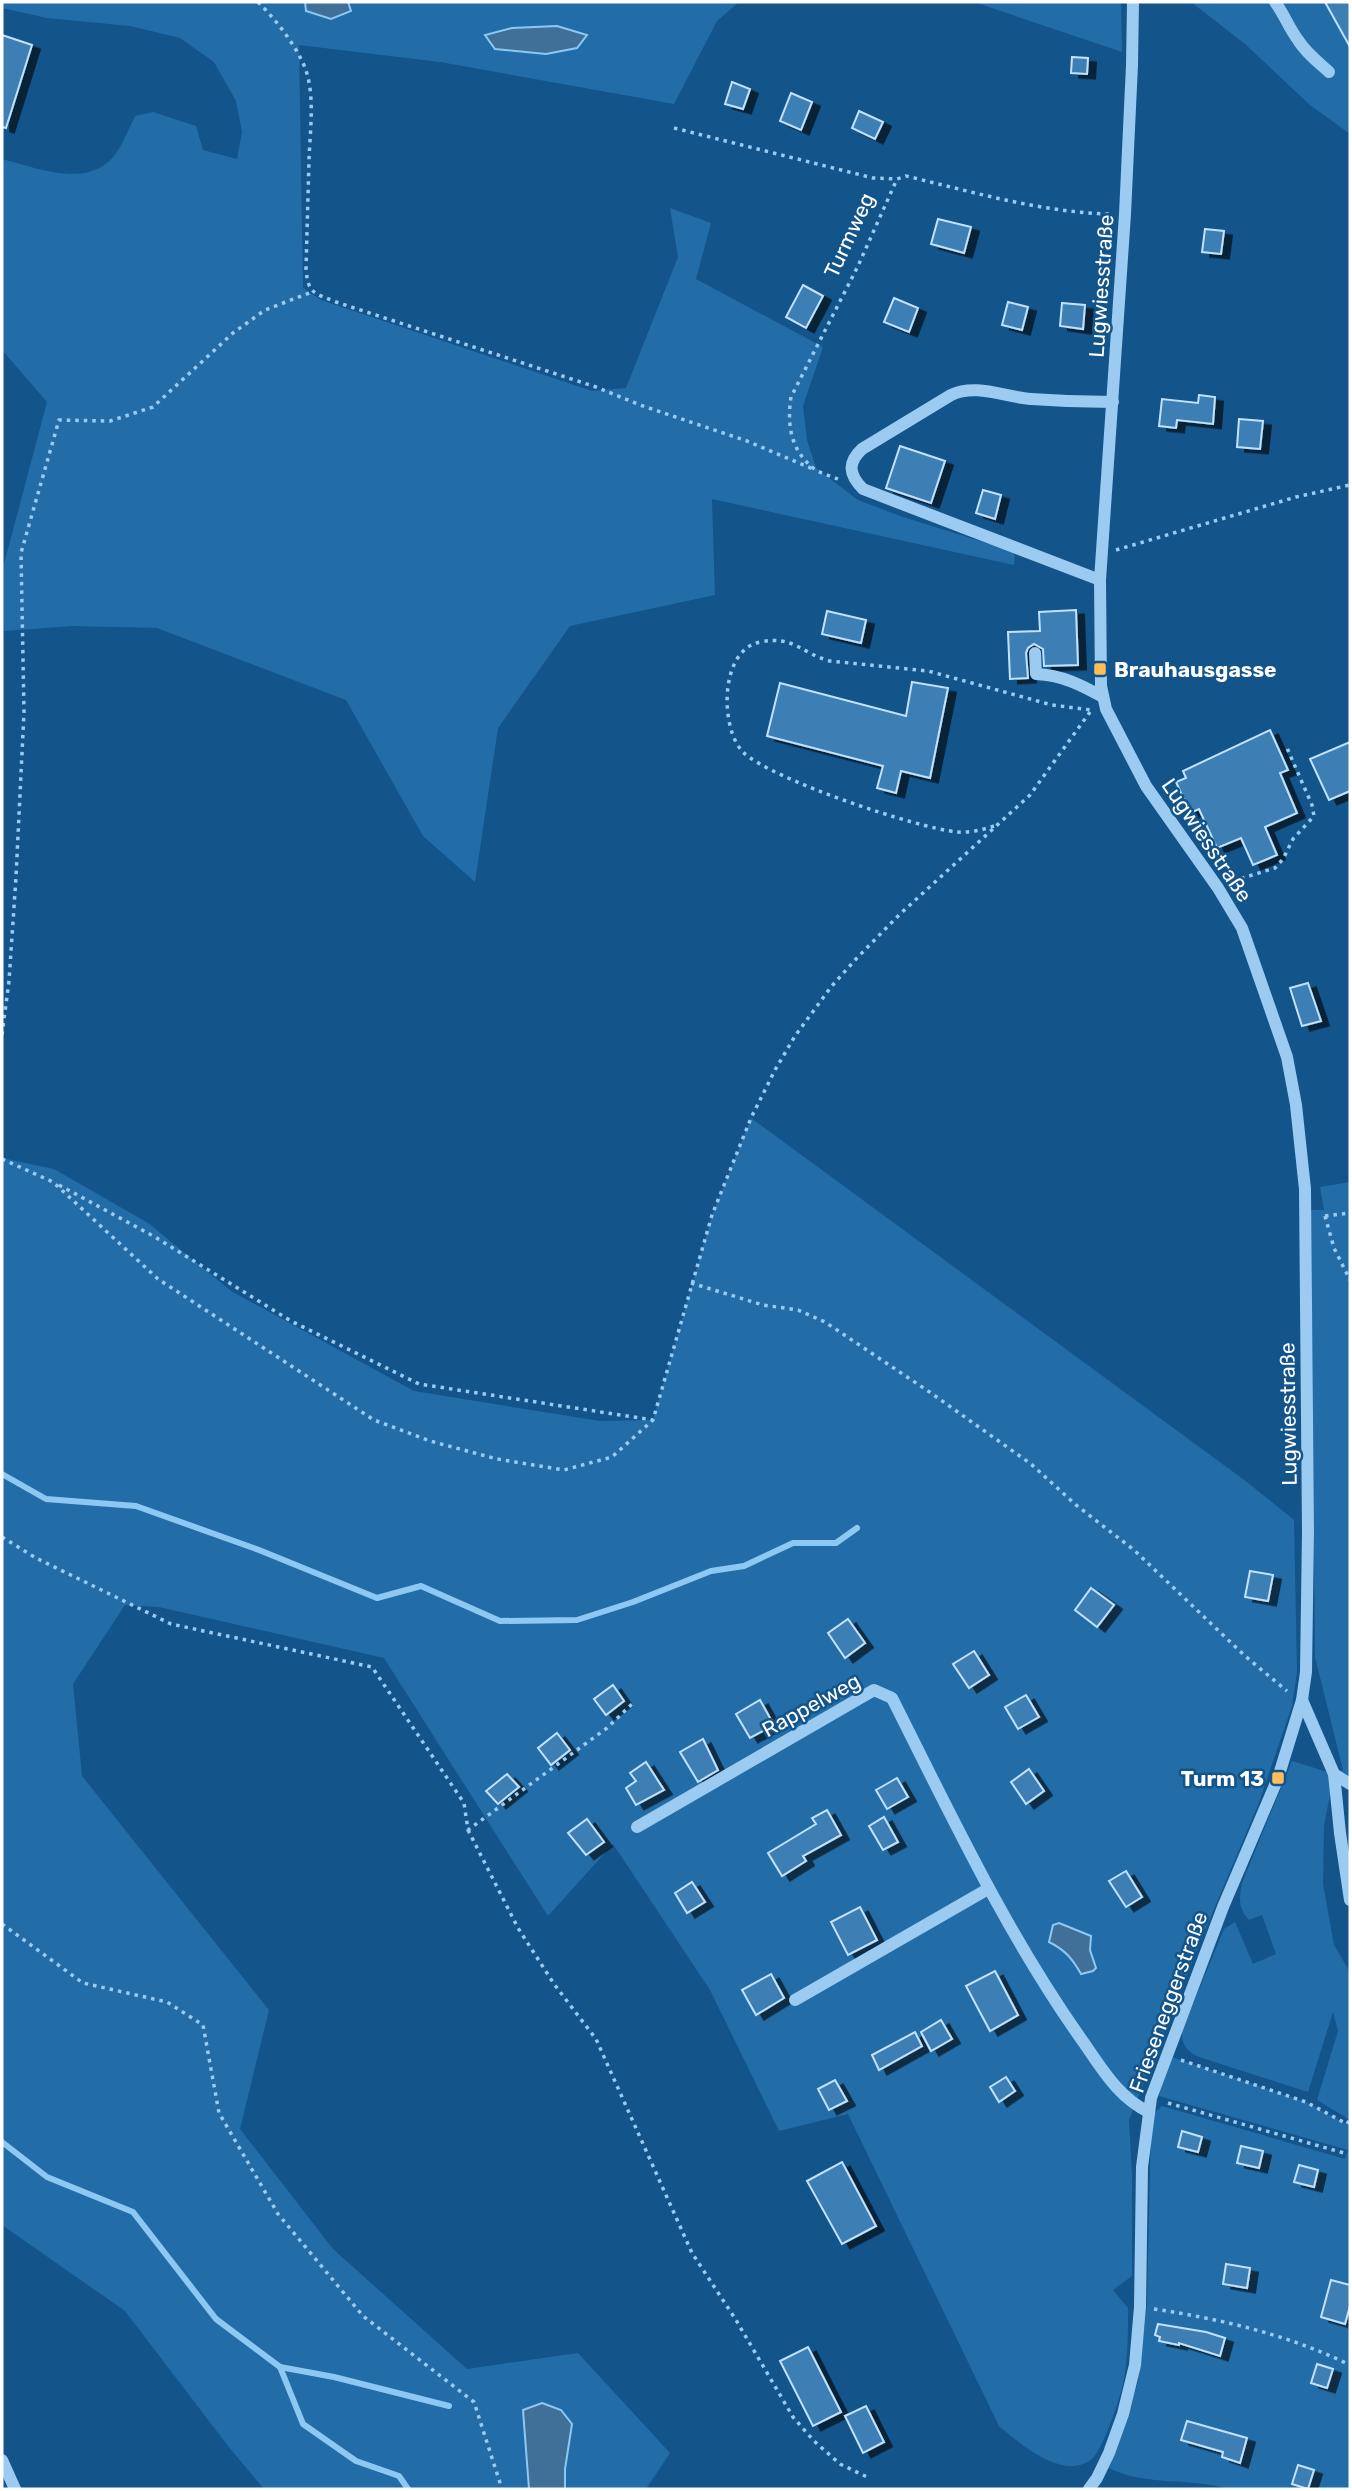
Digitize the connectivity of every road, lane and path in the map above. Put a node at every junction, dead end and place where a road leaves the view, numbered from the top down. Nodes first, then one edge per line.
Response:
1 (258, 2) edge
2 (1133, 2) edge
3 (1275, 2) edge
4 (1329, 72) dead end
5 (674, 128) dead end
6 (897, 178) junction
7 (1125, 214) junction
8 (312, 292) junction
9 (1113, 402) junction
10 (813, 469) junction
11 (1350, 485) edge
12 (863, 489) junction
13 (1102, 555) junction
14 (1100, 580) junction
15 (1035, 653) dead end
16 (1103, 697) junction
17 (1091, 710) junction
18 (1287, 748) dead end
19 (999, 823) junction
20 (1218, 888) junction
21 (2, 1035) edge
22 (2, 1159) edge
23 (53, 1182) junction
24 (1350, 1213) edge
25 (1350, 1280) edge
26 (691, 1283) junction
27 (653, 1420) junction
28 (2, 1537) edge
29 (1302, 1700) junction
30 (633, 1703) dead end
31 (1335, 1774) junction
32 (1350, 1784) edge
33 (637, 1827) dead end
34 (468, 1830) junction
35 (988, 1889) junction
36 (1350, 1900) edge
37 (2, 1924) edge
38 (795, 2000) dead end
39 (1166, 2055) junction
40 (1151, 2098) junction
41 (1149, 2112) junction
42 (1350, 2119) edge
43 (1344, 2153) dead end
44 (1140, 2307) junction
45 (1350, 2365) edge
46 (2, 2460) edge
47 (867, 2477) dead end
48 (15, 2489) edge
49 (502, 2489) edge
50 (1089, 2489) edge

1 - 8 path
2 - 7 street, Lugwiesstraße
3 - 4 street
5 - 6 path
6 - 7 path, Turmweg
6 - 10 path, Turmweg
7 - 9 street, Lugwiesstraße
8 - 10 path
8 - 21 path
9 - 12 street
9 - 13 street, Lugwiesstraße
10 - 12 path
11 - 13 path
12 - 14 street
13 - 14 street, Lugwiesstraße
14 - 16 street, Lugwiesstraße
15 - 16 street
16 - 17 path
16 - 20 street, Lugwiesstraße
17 - 19 path
17 - 19 path
18 - 20 path
19 - 26 path
20 - 29 street, Lugwiesstraße
22 - 23 path
23 - 27 path
23 - 27 path
24 - 25 path
26 - 27 path
26 - 29 path
28 - 34 path
29 - 31 street
29 - 39 street, Frieseneggerstraße
30 - 34 path
31 - 32 street
31 - 36 street
33 - 35 street, Rappelweg
34 - 47 path
35 - 38 street
35 - 41 street, Rappelweg
37 - 49 path
39 - 40 street, Frieseneggerstraße
39 - 42 path
40 - 41 street, Frieseneggerstraße
40 - 43 path
41 - 44 street, Frieseneggerstraße
44 - 45 path
44 - 50 street, Frieseneggerstraße
46 - 48 street

